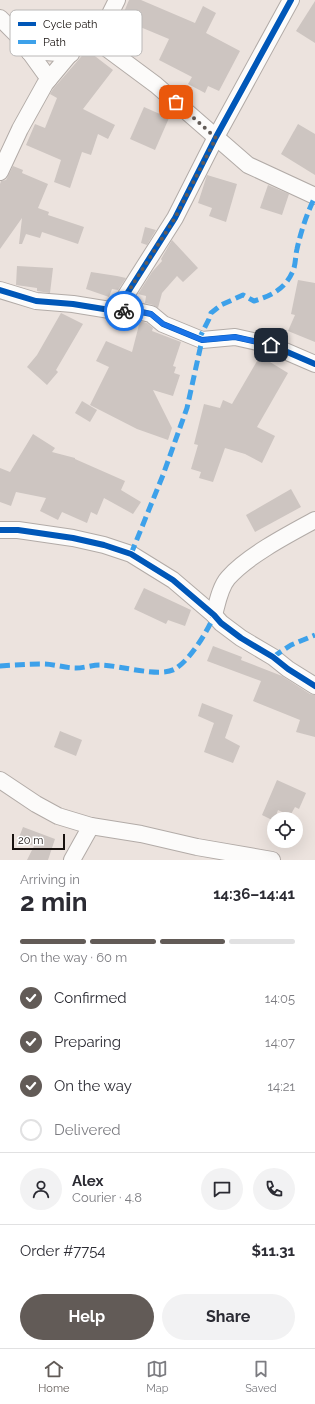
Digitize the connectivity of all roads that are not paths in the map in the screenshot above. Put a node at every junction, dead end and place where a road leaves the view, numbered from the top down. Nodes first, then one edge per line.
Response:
1 (117, 0) edge
2 (292, 0) edge
3 (112, 10) edge
4 (0, 18) edge
5 (10, 28) edge
6 (32, 56) edge
7 (69, 56) edge
8 (117, 56) edge
9 (49, 79) junction
10 (216, 138) junction
11 (0, 172) edge
12 (315, 196) edge
13 (0, 290) edge
14 (116, 311) junction
15 (315, 364) edge
16 (315, 520) edge
17 (0, 530) edge
18 (214, 615) junction
19 (315, 686) edge
20 (0, 780) edge
21 (91, 826) junction
22 (196, 853) edge
23 (72, 860) edge
24 (272, 860) edge

1 - 3 street
2 - 10 street
4 - 5 street
6 - 9 street
7 - 9 street
8 - 10 street
9 - 11 street
10 - 12 street
10 - 14 street
13 - 14 street
14 - 15 street
16 - 18 street
17 - 18 street
18 - 19 street
20 - 21 street
21 - 22 street
21 - 23 street
22 - 24 street

